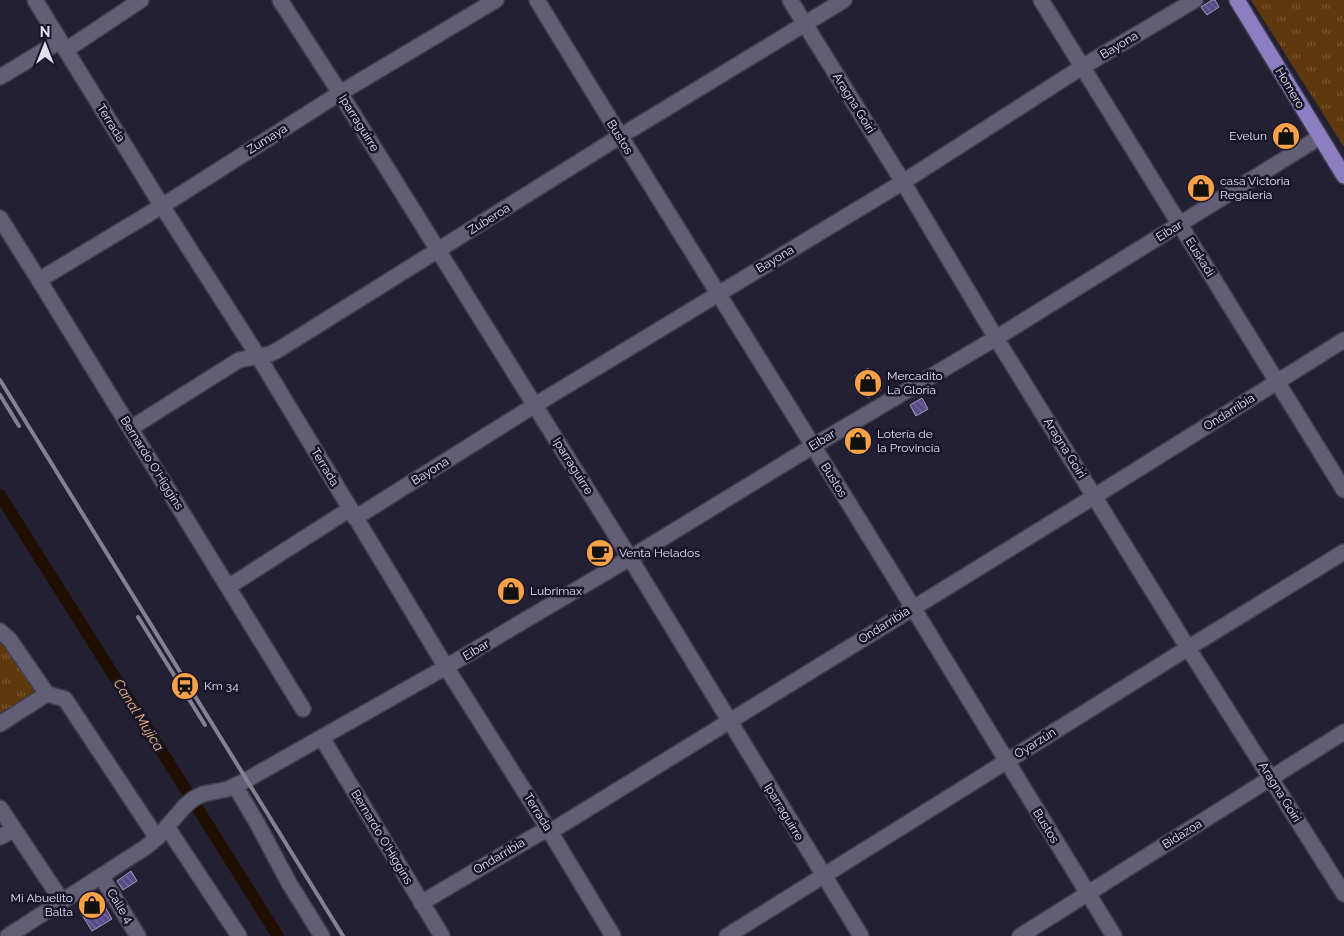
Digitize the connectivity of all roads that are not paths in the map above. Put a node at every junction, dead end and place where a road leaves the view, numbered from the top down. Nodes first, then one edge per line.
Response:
1 (35, 0) edge
2 (141, 0) edge
3 (280, 0) edge
4 (496, 0) edge
5 (537, 0) edge
6 (790, 0) edge
7 (844, 0) edge
8 (1041, 0) edge
9 (1195, 0) edge
10 (1237, 0) edge
11 (805, 24) junction
12 (63, 45) junction
13 (1082, 66) junction
14 (0, 77) edge
15 (340, 93) junction
16 (619, 137) junction
17 (1320, 137) junction
18 (1344, 176) edge
19 (903, 182) junction
20 (162, 206) junction
21 (0, 218) edge
22 (1180, 224) junction
23 (438, 250) junction
24 (39, 280) junction
25 (719, 294) junction
26 (996, 338) junction
27 (1344, 340) edge
28 (258, 356) junction
29 (1278, 380) junction
30 (535, 405) junction
31 (131, 428) junction
32 (813, 446) junction
33 (1344, 490) edge
34 (1095, 496) junction
35 (353, 513) junction
36 (1344, 552) edge
37 (630, 558) junction
38 (228, 587) junction
39 (913, 607) junction
40 (0, 631) edge
41 (1188, 648) junction
42 (446, 667) junction
43 (47, 694) junction
44 (303, 709) dead end
45 (729, 722) junction
46 (0, 724) edge
47 (1344, 732) edge
48 (322, 738) junction
49 (1006, 762) junction
50 (1272, 778) junction
51 (235, 786) junction
52 (0, 808) edge
53 (167, 827) junction
54 (14, 830) junction
55 (549, 830) junction
56 (0, 837) edge
57 (156, 838) junction
58 (101, 876) junction
59 (823, 876) junction
60 (1088, 894) junction
61 (1344, 894) edge
62 (62, 901) junction
63 (421, 903) junction
64 (8, 936) edge
65 (138, 936) edge
66 (239, 936) edge
67 (322, 936) edge
68 (442, 936) edge
69 (613, 936) edge
70 (727, 936) edge
71 (861, 936) edge
72 (1020, 936) edge
73 (1114, 936) edge

1 - 12 street, Terrada
2 - 12 street
3 - 15 street, Iparraguirre
4 - 15 street, Zumaya
5 - 16 street, Bustos
6 - 11 street, Aragna Goiri
7 - 11 street, Zuberoa
8 - 13 street, Euskadi
9 - 13 street, Bayona
10 - 17 main road, Homero
11 - 16 street, Zuberoa
11 - 19 street, Aragna Goiri
12 - 14 street
12 - 20 street, Terrada
13 - 19 street, Bayona
13 - 22 street, Euskadi
15 - 20 street, Zumaya
15 - 23 street, Iparraguirre
16 - 23 street, Zuberoa
16 - 25 street, Bustos
17 - 18 main road, Homero
17 - 22 street, Eibar
19 - 25 street, Bayona
19 - 26 street, Aragna Goiri
20 - 24 street, Zumaya
20 - 28 street, Terrada
21 - 24 street, Bernardo O'Higgins
22 - 26 street, Eibar
22 - 29 street, Euskadi
23 - 28 street, Zuberoa
23 - 30 street, Iparraguirre
24 - 31 street, Bernardo O'Higgins
25 - 30 street, Bayona
25 - 32 street, Bustos
26 - 32 street, Eibar
26 - 34 street, Aragna Goiri
27 - 29 street, Ondarribia
28 - 31 street, Zuberoa
28 - 35 street, Terrada
29 - 33 street, Euskadi
29 - 34 street, Ondarribia
30 - 35 street, Bayona
30 - 37 street, Iparraguirre
31 - 38 street, Bernardo O'Higgins
32 - 37 street, Eibar
32 - 39 street, Bustos
34 - 39 street, Ondarribia
34 - 41 street, Aragna Goiri
35 - 38 street, Bayona
35 - 42 street, Terrada
36 - 41 street, Oyarzún
37 - 42 street, Eibar
37 - 45 street, Iparraguirre
38 - 44 street, Bernardo O'Higgins
39 - 45 street, Ondarribia
39 - 49 street, Bustos
40 - 43 street
41 - 49 street, Oyarzún
41 - 50 street, Aragna Goiri
42 - 48 street, Eibar
42 - 55 street, Terrada
43 - 46 street
43 - 57 street
45 - 55 street, Ondarribia
45 - 59 street, Iparraguirre
47 - 50 street, Bidazoa
48 - 51 street, Eibar
48 - 63 street, Bernardo O'Higgins
49 - 59 street, Oyarzún
49 - 60 street, Bustos
50 - 60 street, Bidazoa
50 - 61 street, Aragna Goiri
51 - 53 street, Eibar
51 - 67 street
52 - 54 street
53 - 57 street
53 - 66 street
54 - 56 street
54 - 62 street
55 - 63 street, Ondarribia
55 - 69 street, Terrada
57 - 58 street
58 - 62 street
58 - 65 street, Calle 4
59 - 70 street, Oyarzún
59 - 71 street, Iparraguirre
60 - 72 street, Bidazoa
60 - 73 street, Bustos
62 - 64 street
63 - 68 street, Bernardo O'Higgins

